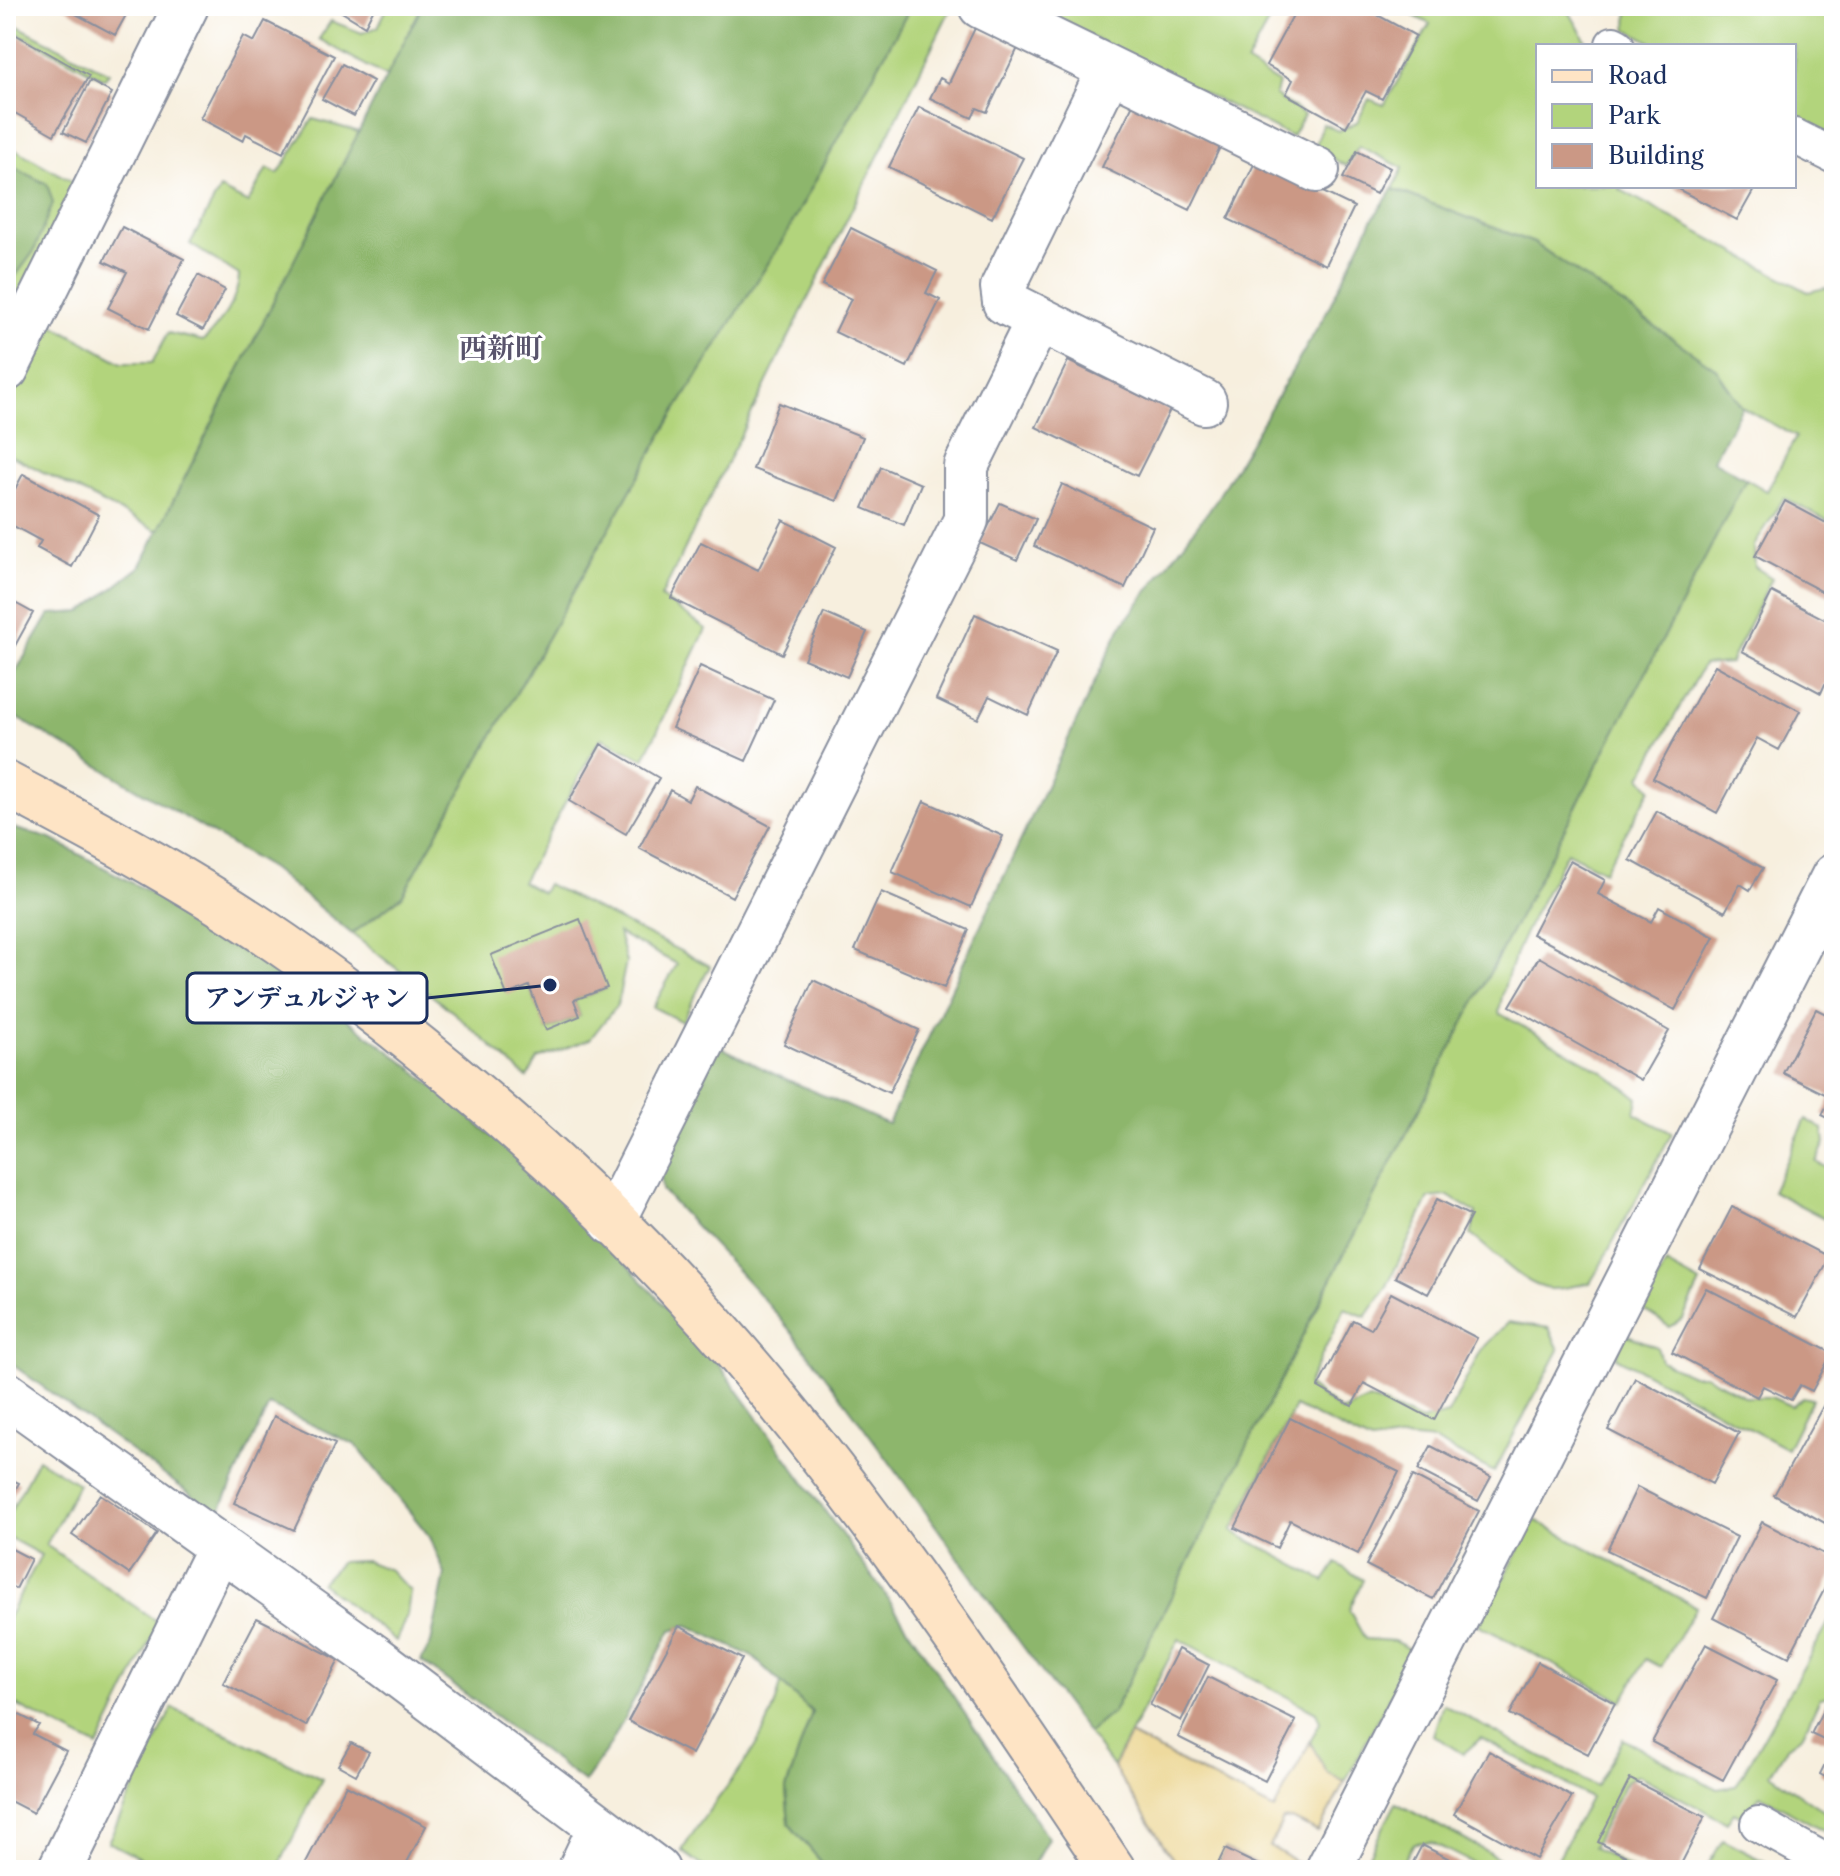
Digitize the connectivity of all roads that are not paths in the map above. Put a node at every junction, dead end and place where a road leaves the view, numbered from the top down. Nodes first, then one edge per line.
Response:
1 (186, 6) edge
2 (981, 6) edge
3 (1110, 69) junction
4 (1796, 137) edge
5 (1834, 156) edge
6 (1317, 170) dead end
7 (1039, 319) junction
8 (6, 369) edge
9 (1204, 402) dead end
10 (6, 784) edge
11 (1834, 876) edge
12 (612, 1222) junction
13 (6, 1394) edge
14 (220, 1546) junction
15 (1758, 1824) dead end
16 (600, 1828) junction
17 (1834, 1866) edge
18 (60, 1870) edge
19 (580, 1870) edge
20 (657, 1870) edge
21 (1113, 1870) edge
22 (1328, 1870) edge

1 - 8 street
2 - 3 street
3 - 6 street
3 - 7 street
4 - 5 lane
7 - 9 street
7 - 12 street
10 - 12 street
11 - 22 street
12 - 21 street
13 - 14 street
14 - 16 street
14 - 18 street
15 - 17 lane
16 - 19 street
16 - 20 street

